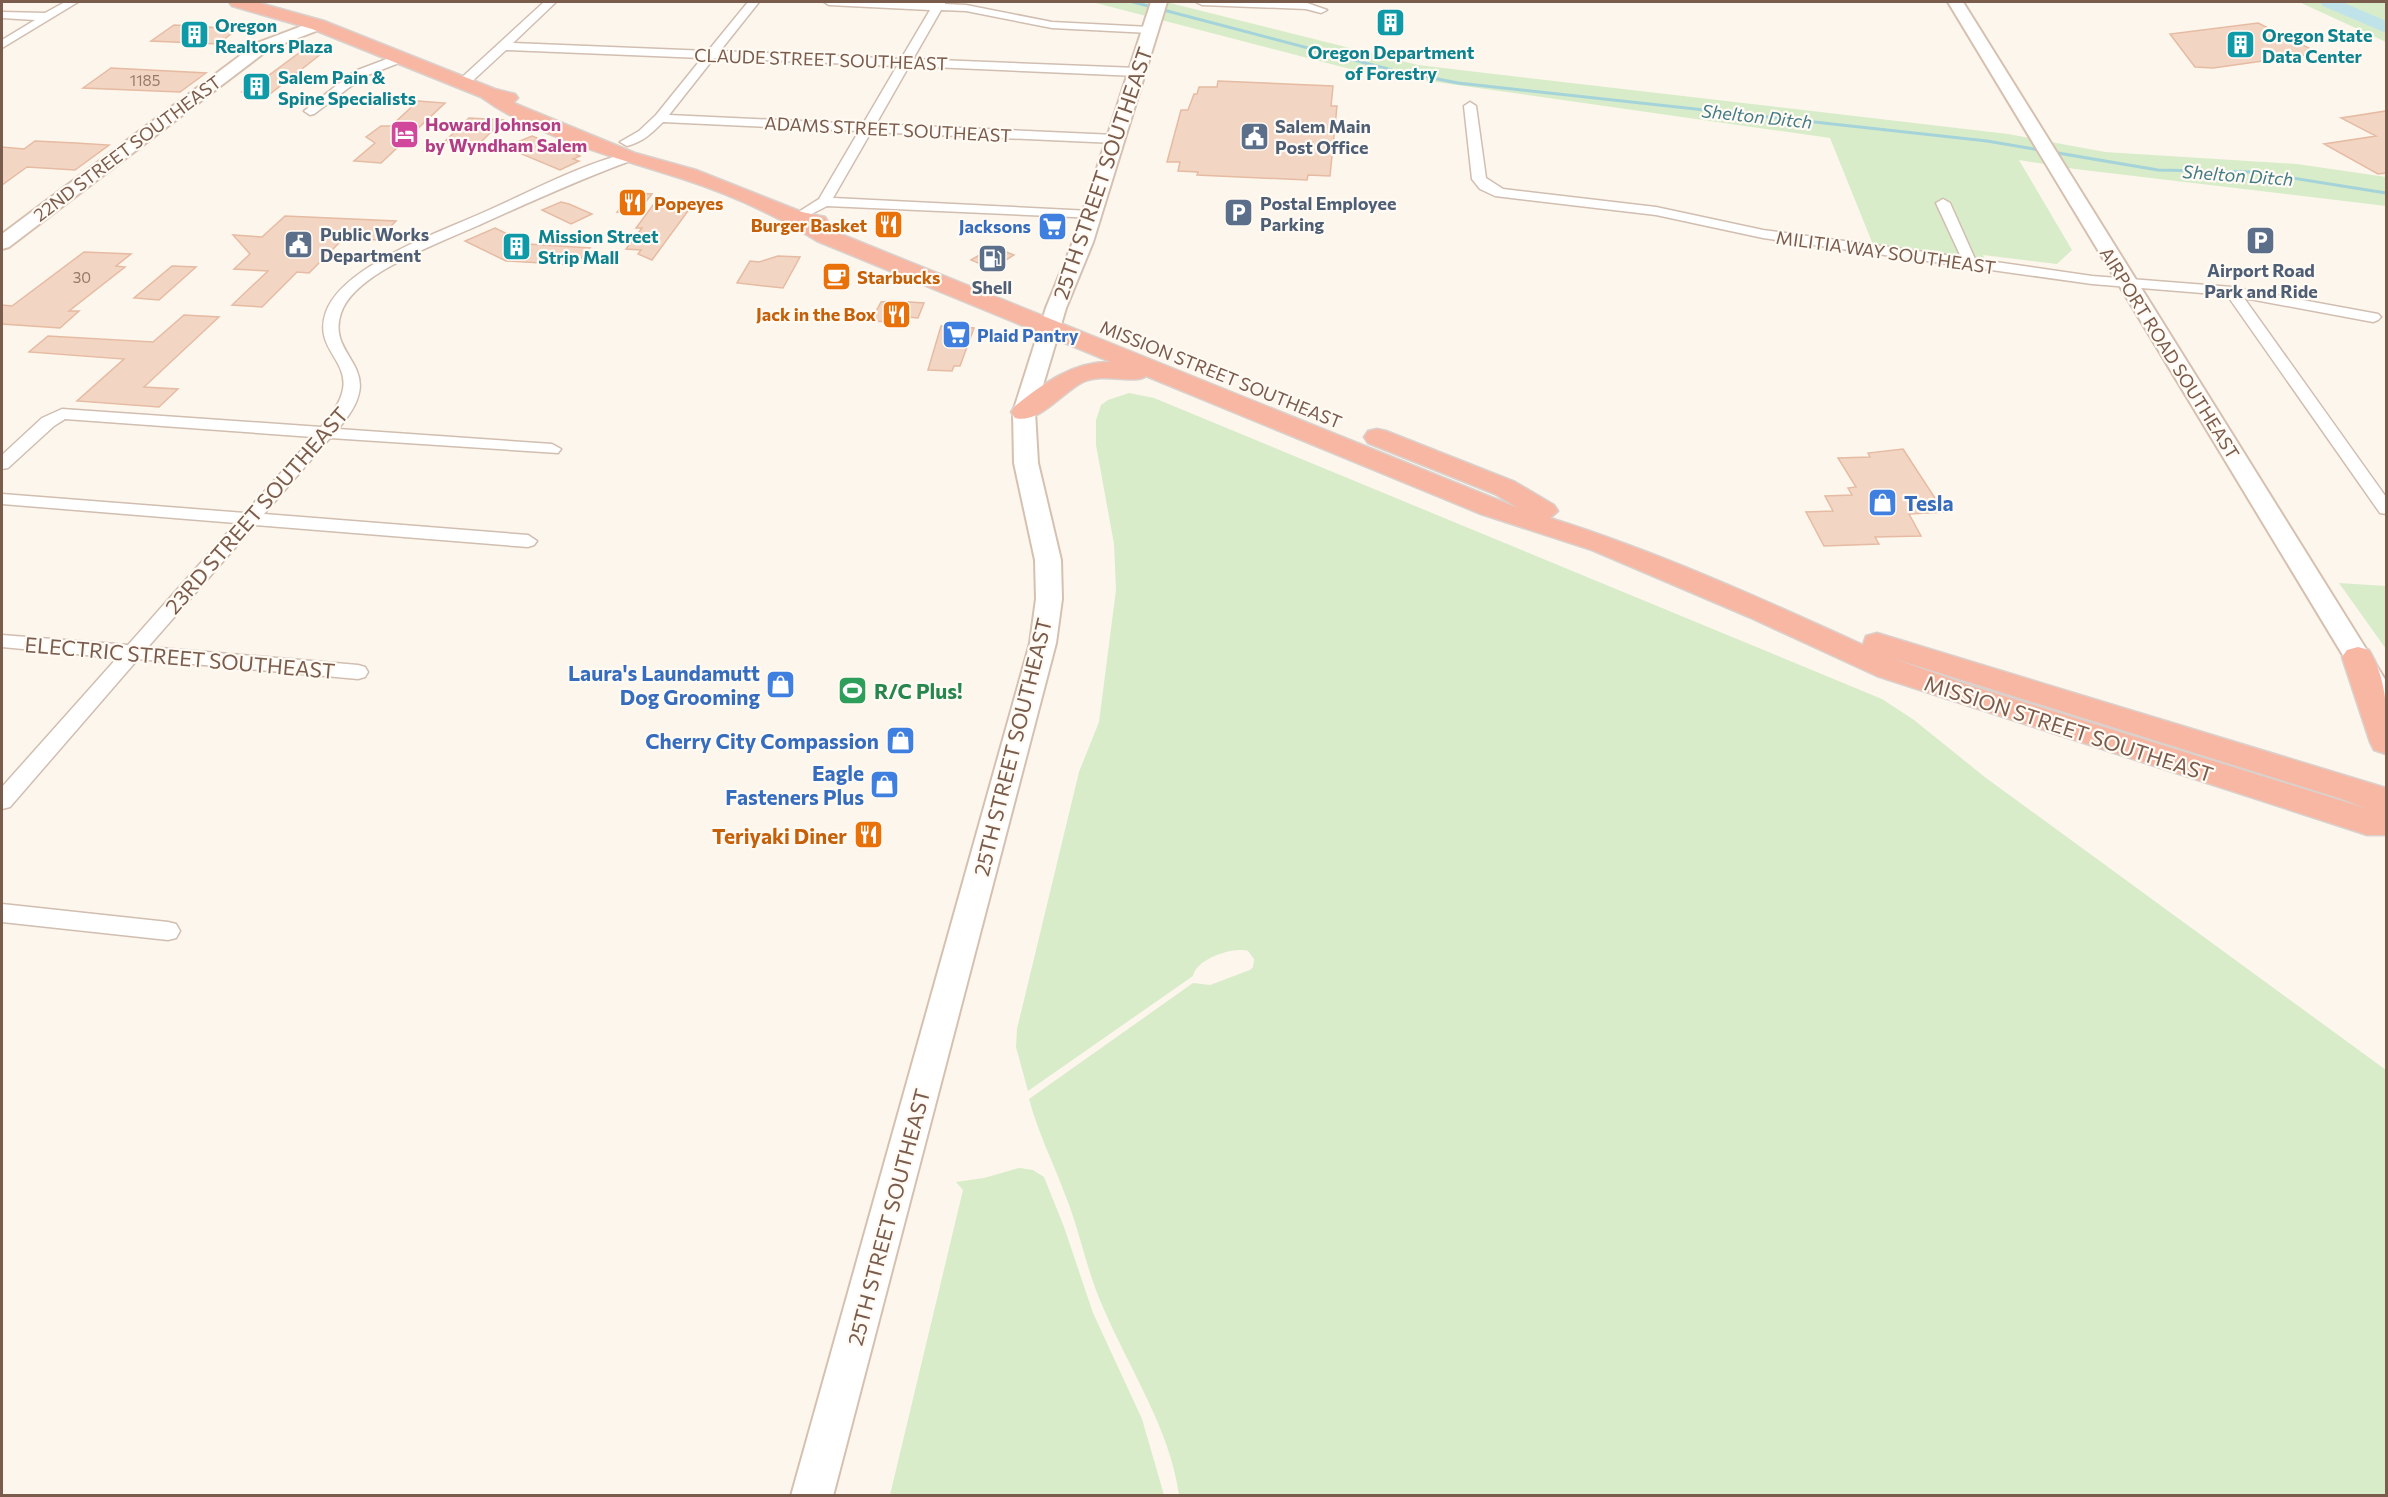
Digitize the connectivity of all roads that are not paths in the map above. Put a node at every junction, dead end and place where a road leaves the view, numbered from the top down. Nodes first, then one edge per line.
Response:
1 (72, 2) edge
2 (238, 2) edge
3 (270, 2) edge
4 (550, 2) edge
5 (753, 2) edge
6 (829, 2) edge
7 (1202, 2) edge
8 (1955, 2) edge
9 (938, 4) edge
10 (1321, 10) dead end
11 (2, 15) edge
12 (1154, 16) edge
13 (48, 17) junction
14 (318, 25) junction
15 (2, 45) edge
16 (504, 46) junction
17 (710, 55) junction
18 (400, 58) junction
19 (904, 63) junction
20 (1137, 72) junction
21 (463, 83) junction
22 (488, 93) junction
23 (1470, 105) dead end
24 (310, 111) dead end
25 (660, 118) junction
26 (866, 128) junction
27 (1115, 139) junction
28 (625, 151) junction
29 (824, 202) junction
30 (1943, 202) dead end
31 (1091, 215) junction
32 (796, 218) junction
33 (2, 243) edge
34 (1968, 263) junction
35 (2126, 284) junction
36 (2232, 291) junction
37 (2373, 317) dead end
38 (1053, 318) junction
39 (1221, 399) junction
40 (1024, 412) junction
41 (327, 432) junction
42 (552, 450) dead end
43 (2, 464) edge
44 (2, 499) edge
45 (2386, 509) edge
46 (249, 520) junction
47 (528, 541) dead end
48 (1602, 544) junction
49 (1760, 610) junction
50 (2, 641) edge
51 (132, 652) junction
52 (2358, 657) junction
53 (358, 672) dead end
54 (2386, 703) edge
55 (2386, 742) edge
56 (2386, 779) edge
57 (2351, 789) junction
58 (2, 801) edge
59 (2386, 806) edge
60 (2386, 822) edge
61 (2, 913) edge
62 (168, 931) dead end
63 (812, 1496) edge

1 - 13 street
2 - 14 highway
3 - 14 highway
4 - 16 street
5 - 17 street, 23RD STREET SOUTHEAST
6 - 9 street
7 - 10 street
8 - 35 main road, AIRPORT ROAD SOUTHEAST
9 - 12 street
9 - 19 street
11 - 13 street
12 - 20 main road, 25TH STREET SOUTHEAST
13 - 15 street
14 - 18 highway
14 - 33 main road, 22ND STREET SOUTHEAST
16 - 17 street, CLAUDE STREET SOUTHEAST
16 - 21 street
17 - 19 street, CLAUDE STREET SOUTHEAST
17 - 25 street, 23RD STREET SOUTHEAST
18 - 21 highway
18 - 24 street
19 - 20 street, CLAUDE STREET SOUTHEAST
19 - 26 street
20 - 27 main road, 25TH STREET SOUTHEAST
21 - 22 highway
22 - 28 highway
22 - 28 highway
23 - 34 street, MILITIA WAY SOUTHEAST
25 - 26 street, ADAMS STREET SOUTHEAST
25 - 28 street, 23RD STREET SOUTHEAST
26 - 27 street, ADAMS STREET SOUTHEAST
26 - 29 street
27 - 31 main road, 25TH STREET SOUTHEAST
28 - 32 highway, MISSION STREET SOUTHEAST
28 - 41 street, 23RD STREET SOUTHEAST
29 - 31 street
29 - 32 street
30 - 34 street
31 - 38 main road, 25TH STREET SOUTHEAST
32 - 38 highway, MISSION STREET SOUTHEAST
34 - 35 street, MILITIA WAY SOUTHEAST
35 - 36 street, MILITIA WAY SOUTHEAST
35 - 52 main road, AIRPORT ROAD SOUTHEAST
36 - 37 street, MILITIA WAY SOUTHEAST
36 - 45 street
38 - 39 highway, MISSION STREET SOUTHEAST
38 - 40 main road, 25TH STREET SOUTHEAST
38 - 48 highway, MISSION STREET SOUTHEAST
39 - 40 highway
39 - 48 highway, MISSION STREET SOUTHEAST
40 - 63 main road, 25TH STREET SOUTHEAST
41 - 42 street
41 - 43 street
41 - 46 street, 23RD STREET SOUTHEAST
44 - 46 street
46 - 47 street
46 - 51 street, 23RD STREET SOUTHEAST
48 - 49 highway, MISSION STREET SOUTHEAST
49 - 57 highway, MISSION STREET SOUTHEAST
49 - 60 highway, MISSION STREET SOUTHEAST
50 - 51 street, ELECTRIC STREET SOUTHEAST
51 - 53 street, ELECTRIC STREET SOUTHEAST
51 - 58 street, 23RD STREET SOUTHEAST
52 - 54 main road, AIRPORT ROAD SOUTHEAST
52 - 55 highway
56 - 57 highway
57 - 59 highway, MISSION STREET SOUTHEAST
61 - 62 street

